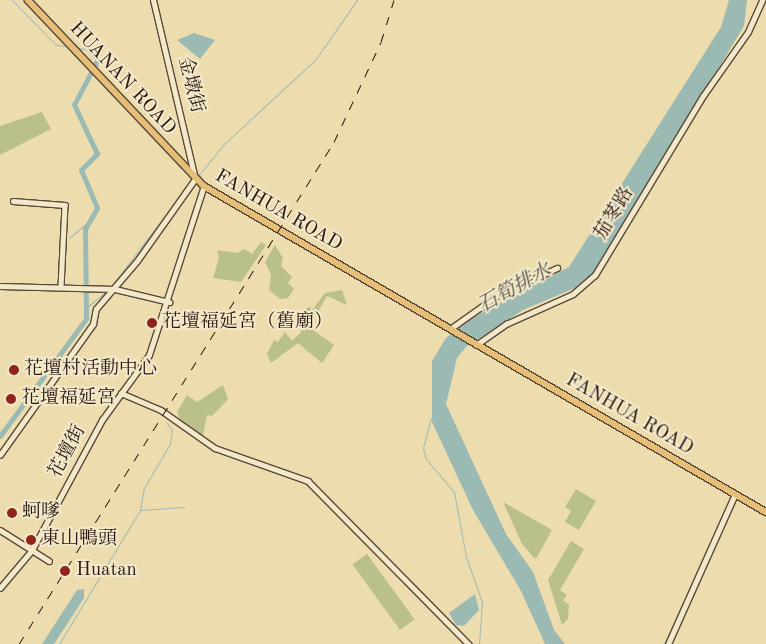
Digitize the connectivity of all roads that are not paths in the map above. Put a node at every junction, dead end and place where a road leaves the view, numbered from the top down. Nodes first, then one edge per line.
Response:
1 (28, 0) edge
2 (153, 0) edge
3 (762, 0) edge
4 (195, 179) junction
5 (204, 186) junction
6 (13, 201) dead end
7 (557, 268) dead end
8 (0, 286) edge
9 (61, 287) junction
10 (115, 289) junction
11 (169, 302) junction
12 (450, 329) junction
13 (476, 345) junction
14 (121, 393) junction
15 (0, 455) edge
16 (736, 494) junction
17 (766, 512) edge
18 (0, 530) edge
19 (32, 550) junction
20 (50, 561) dead end
21 (0, 588) edge
22 (469, 644) edge
23 (668, 644) edge

1 - 4 main road, HUANAN ROAD
2 - 4 street, 金墩街
3 - 13 street, 茄苳路
4 - 5 main road, FANHUA ROAD
4 - 10 street
5 - 11 street, 花壇街
5 - 12 main road, FANHUA ROAD
6 - 9 street
7 - 12 street
8 - 9 street
9 - 10 street
10 - 11 street
10 - 15 street
11 - 14 street, 花壇街
12 - 13 main road, FANHUA ROAD
13 - 16 main road, FANHUA ROAD
14 - 19 street, 花壇街
14 - 22 street
16 - 17 main road, FANHUA ROAD
16 - 23 street
18 - 19 street
19 - 20 street
19 - 21 street, 花壇街

